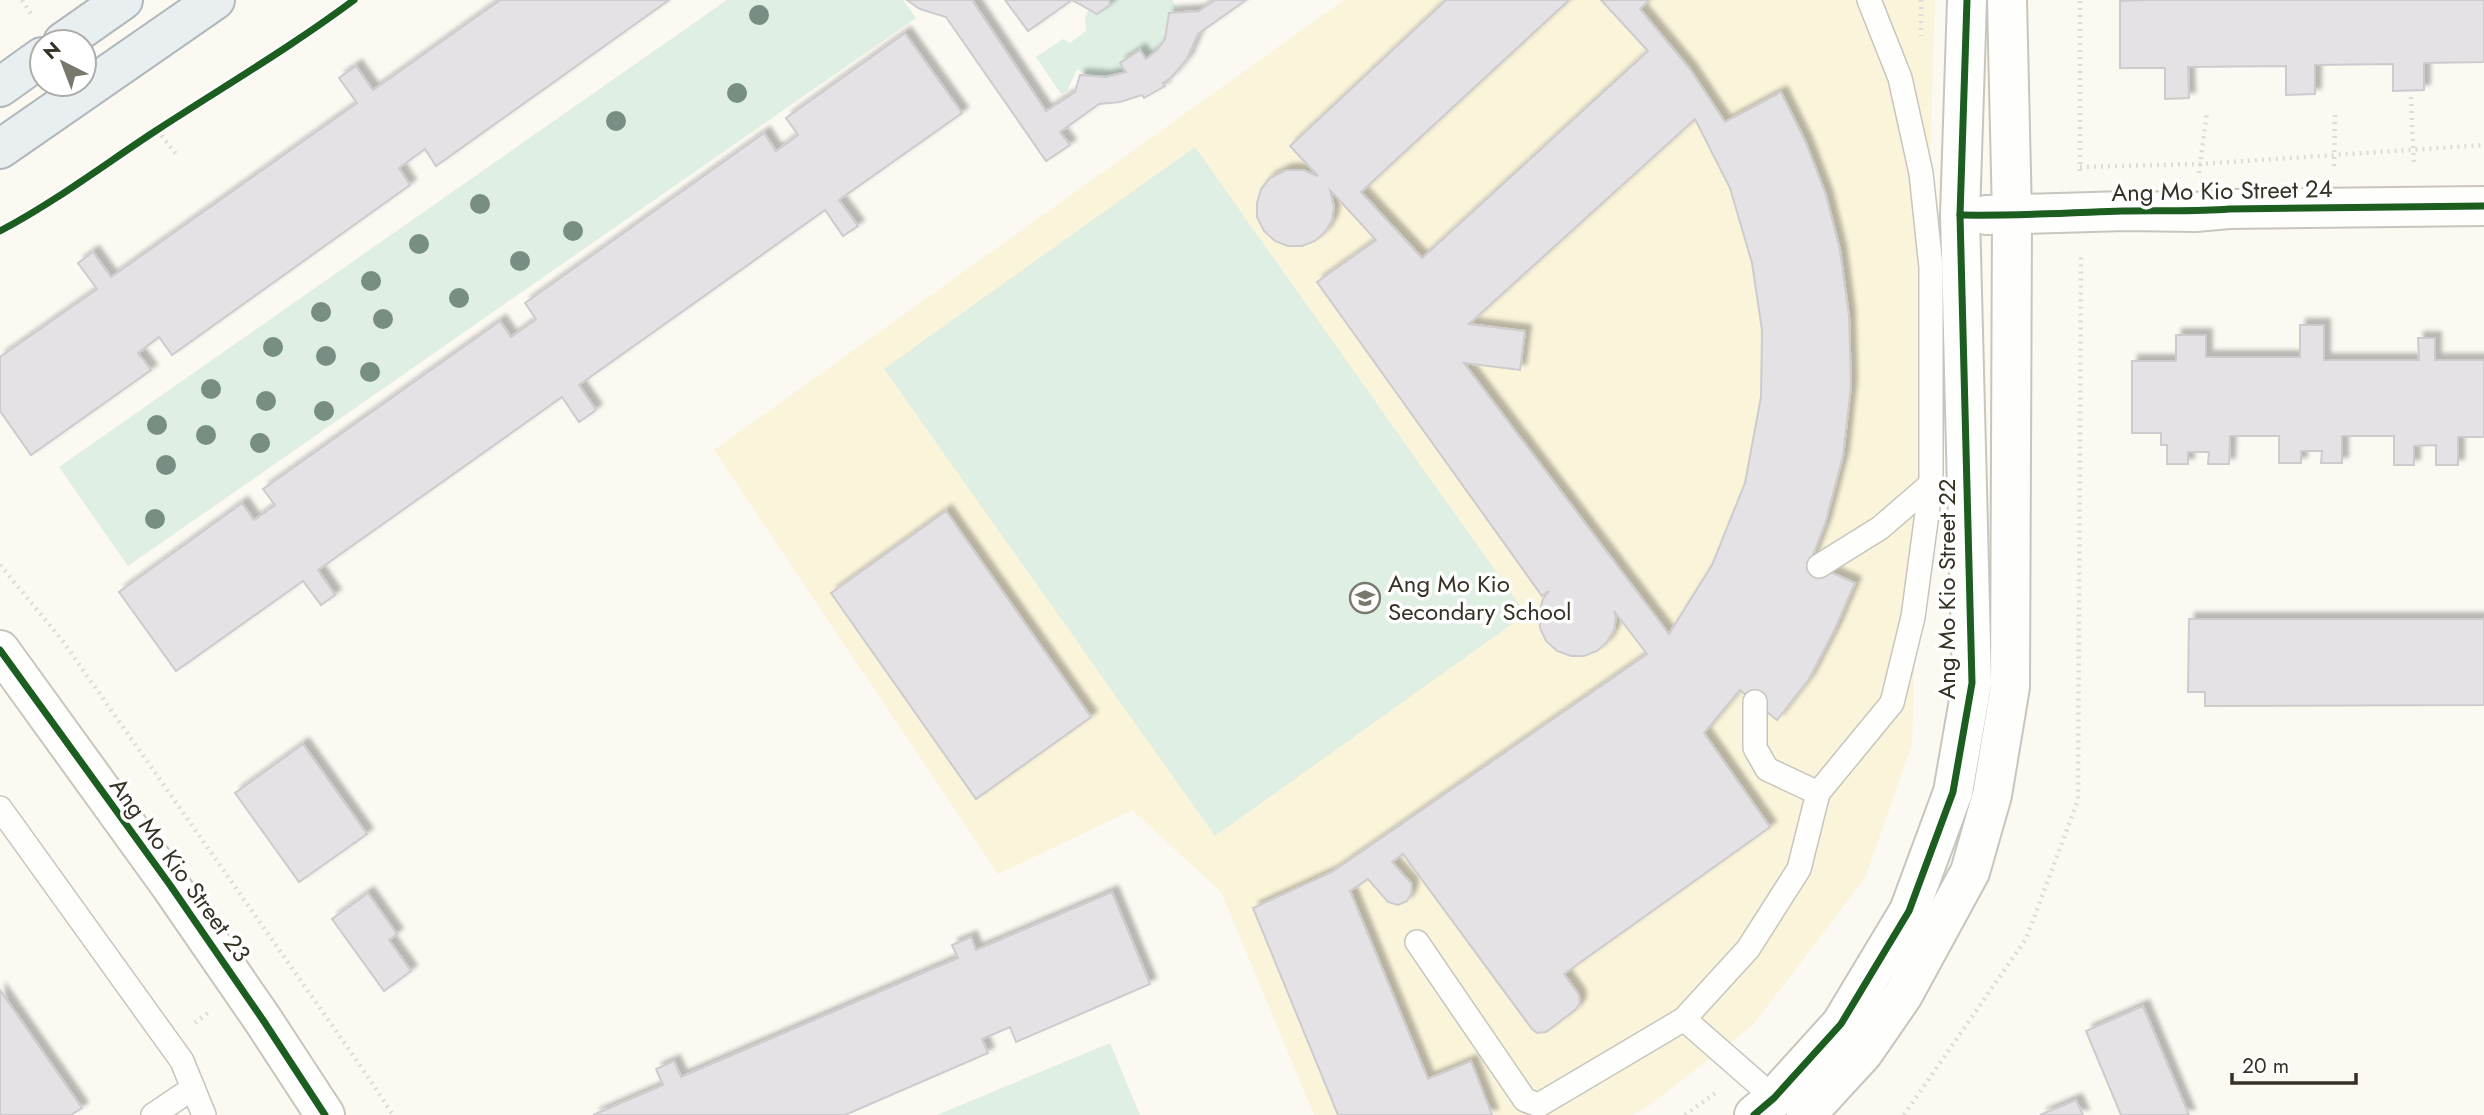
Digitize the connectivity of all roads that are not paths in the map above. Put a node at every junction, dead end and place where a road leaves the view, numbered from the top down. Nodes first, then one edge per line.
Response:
1 (123, 0) edge
2 (215, 0) edge
3 (1868, 0) edge
4 (1967, 0) edge
5 (2007, 0) edge
6 (82, 28) edge
7 (28, 67) edge
8 (0, 87) edge
9 (0, 149) edge
10 (2484, 206) edge
11 (1960, 215) junction
12 (2012, 216) junction
13 (1931, 484) junction
14 (1819, 566) dead end
15 (0, 650) edge
16 (1755, 702) dead end
17 (1818, 793) junction
18 (0, 808) edge
19 (1417, 942) dead end
20 (1684, 1019) junction
21 (193, 1088) junction
22 (1782, 1111) edge
23 (153, 1115) edge
24 (204, 1115) edge
25 (325, 1115) edge

1 - 6 main road
2 - 9 main road
3 - 13 lane
4 - 11 street, Ang Mo Kio Street 22
5 - 12 street
7 - 8 main road
10 - 12 street, Ang Mo Kio Street 24
11 - 12 street, Ang Mo Kio Street 24
11 - 22 street, Ang Mo Kio Street 22
12 - 22 street
13 - 14 lane
13 - 17 lane
15 - 25 street, Ang Mo Kio Street 23
16 - 17 lane
17 - 20 lane
18 - 21 lane
19 - 20 lane
20 - 22 lane
21 - 23 lane
21 - 24 lane

